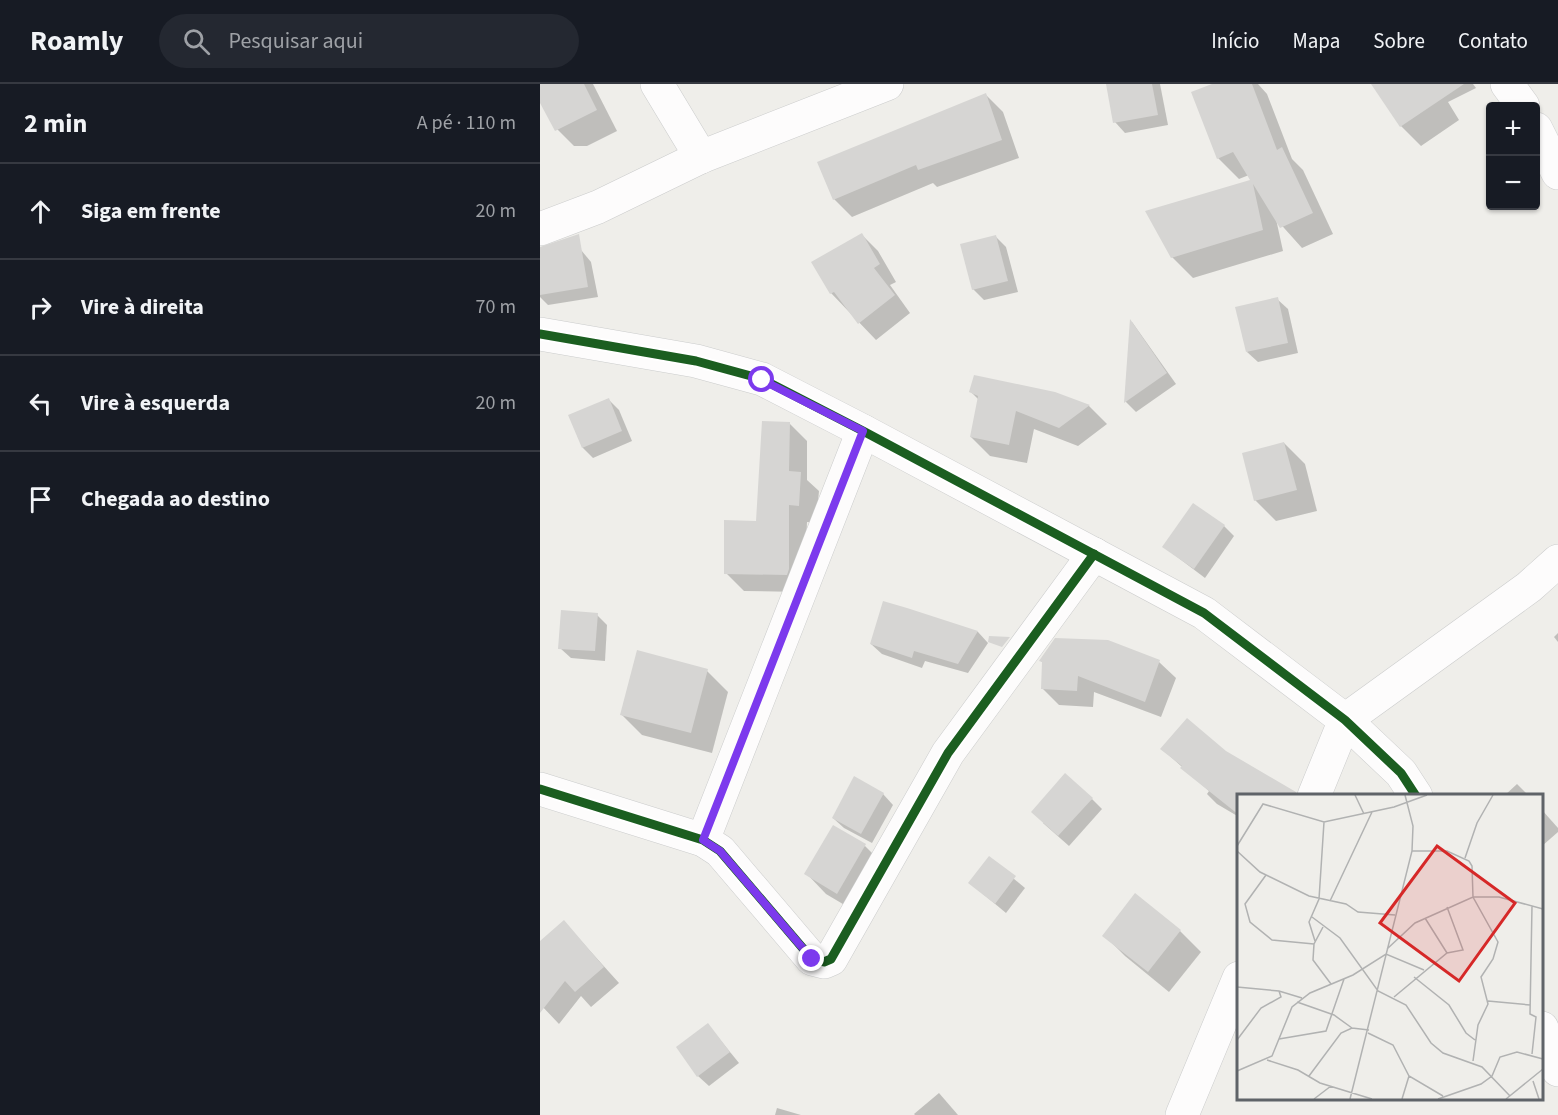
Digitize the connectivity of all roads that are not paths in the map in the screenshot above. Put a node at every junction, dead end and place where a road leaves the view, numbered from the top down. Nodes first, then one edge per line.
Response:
1 (657, 84) edge
2 (886, 84) edge
3 (1507, 84) edge
4 (1520, 102) edge
5 (1540, 137) edge
6 (701, 157) junction
7 (1558, 173) edge
8 (540, 229) edge
9 (540, 334) edge
10 (863, 431) junction
11 (1094, 554) junction
12 (1558, 561) edge
13 (1345, 720) junction
14 (540, 789) edge
15 (1314, 794) edge
16 (1415, 794) edge
17 (703, 840) junction
18 (1237, 983) edge
19 (1543, 1031) edge
20 (1558, 1070) edge
21 (1182, 1115) edge

1 - 6 street
2 - 6 street
3 - 4 street
5 - 7 street
6 - 8 street
9 - 10 street
10 - 11 street
10 - 17 street
11 - 13 street
11 - 17 street
12 - 13 street
13 - 15 street
13 - 16 street
14 - 17 street
18 - 21 street
19 - 20 street

